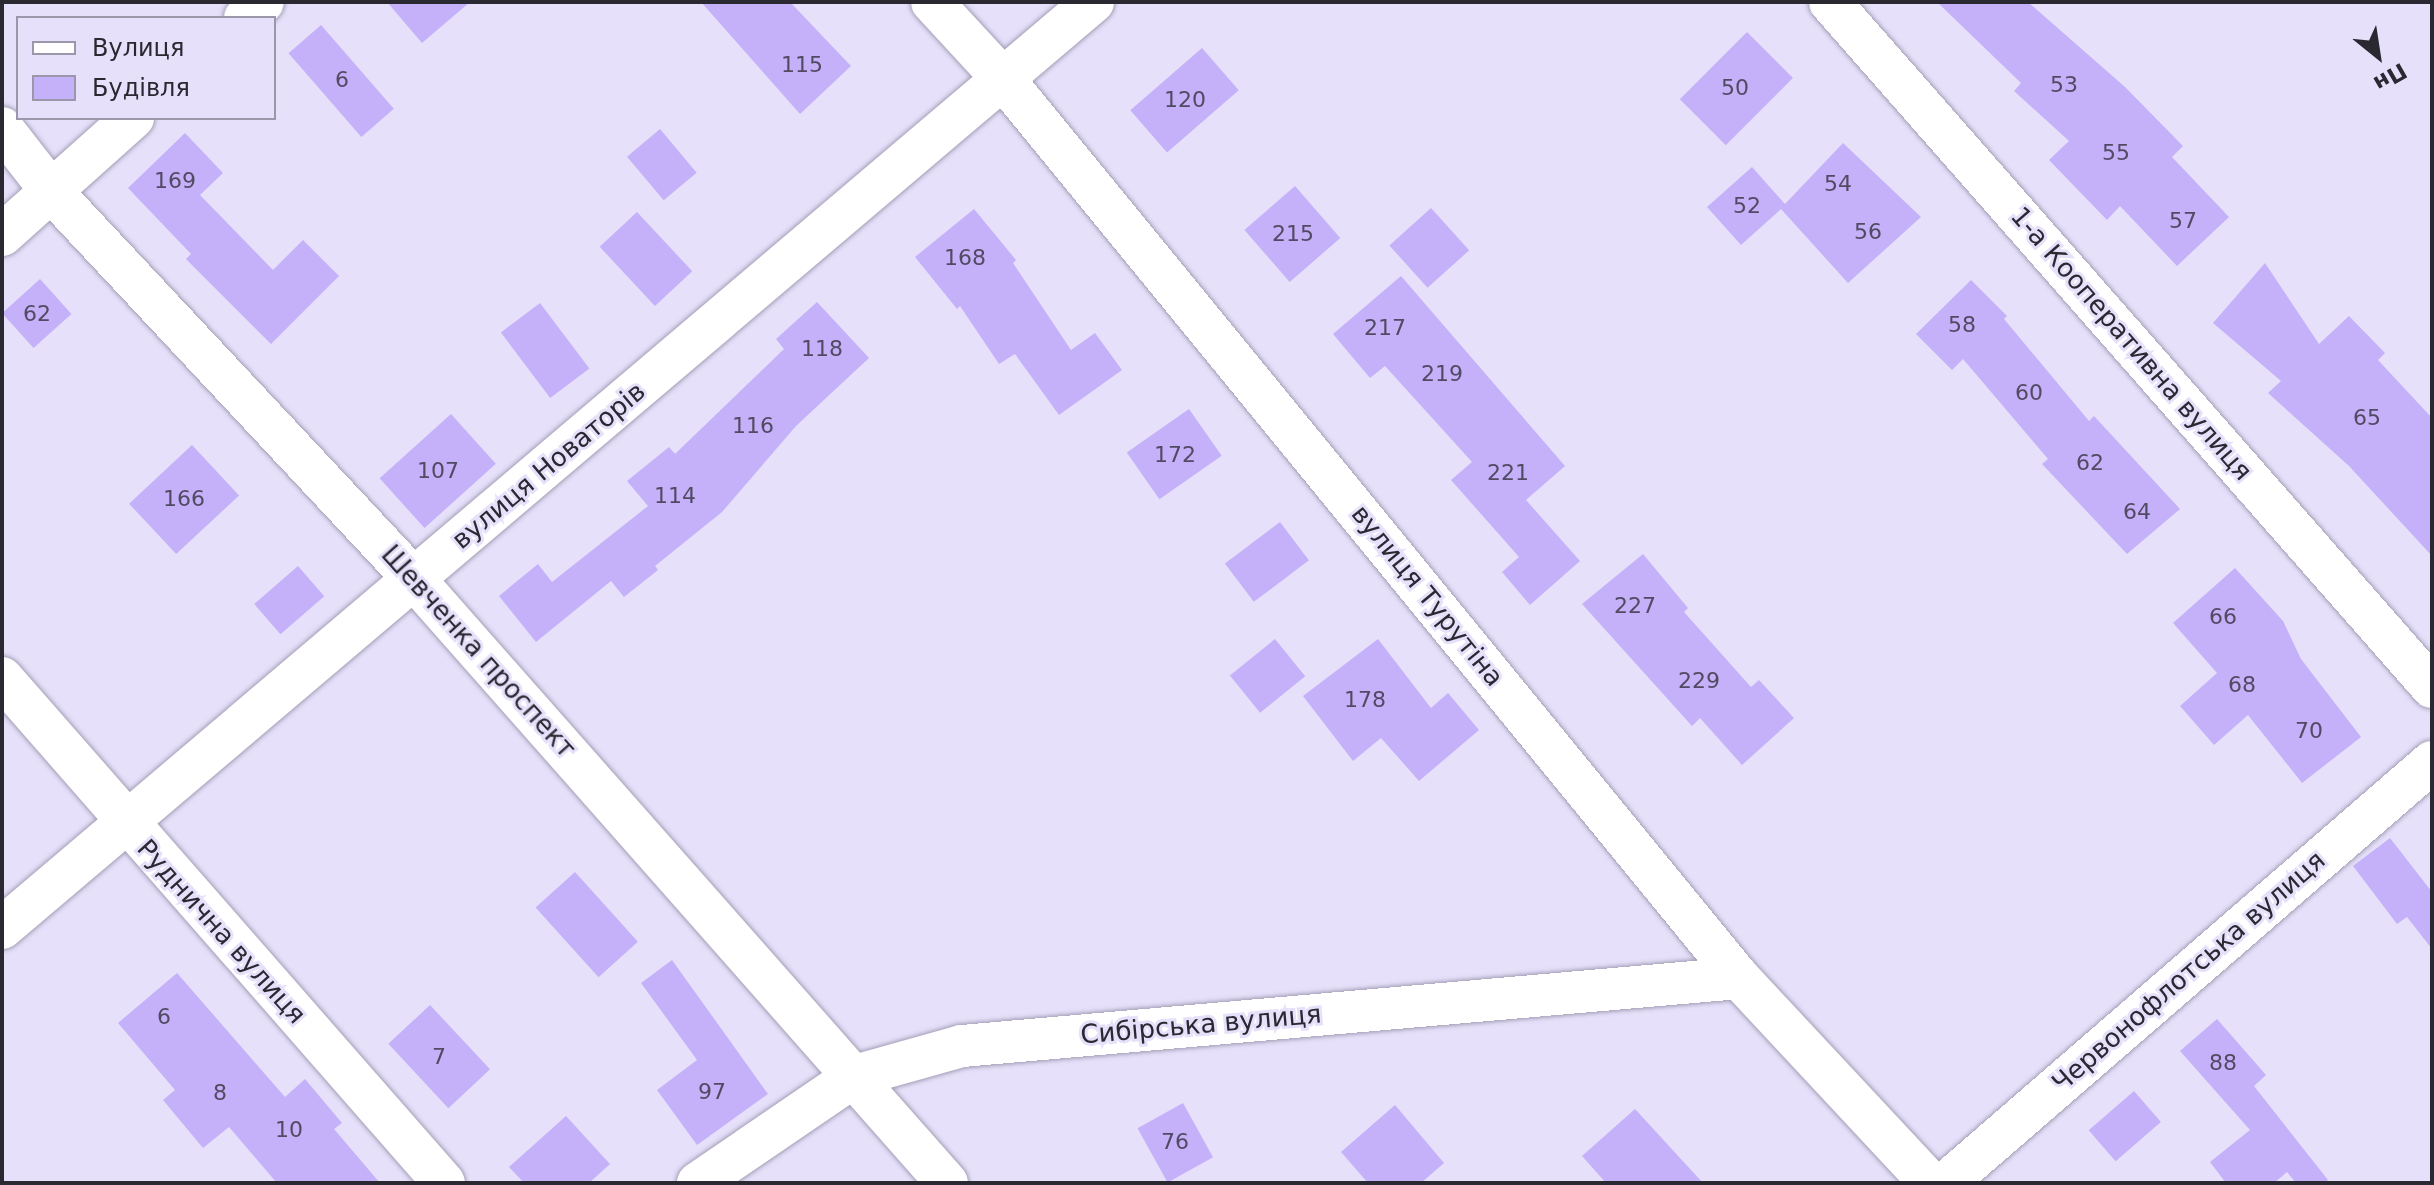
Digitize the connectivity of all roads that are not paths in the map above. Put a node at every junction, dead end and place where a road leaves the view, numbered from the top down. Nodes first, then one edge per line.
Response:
1 (263, 2) edge
2 (932, 2) edge
3 (1093, 2) edge
4 (1830, 2) edge
5 (247, 16) edge
6 (1005, 81) junction
7 (131, 120) edge
8 (2, 128) edge
9 (51, 191) junction
10 (2, 235) edge
11 (415, 580) junction
12 (2, 678) edge
13 (2432, 687) edge
14 (2432, 762) edge
15 (125, 824) junction
16 (2, 928) edge
17 (1739, 978) junction
18 (855, 1076) junction
19 (444, 1183) edge
20 (698, 1183) edge
21 (947, 1183) edge
22 (1930, 1183) edge
23 (1946, 1183) edge

1 - 5 street
2 - 6 street, вулиця Турутіна
3 - 6 street, вулиця Новаторів
4 - 13 street, 1-а Кооперативна вулиця
6 - 11 street, вулиця Новаторів
6 - 17 street, вулиця Турутіна
7 - 9 street
8 - 9 street, Шевченка проспект
9 - 10 street
9 - 11 street, Шевченка проспект
11 - 15 street, вулиця Новаторів
11 - 18 street, Шевченка проспект
12 - 15 street, Руднична вулиця
14 - 23 street, Червонофлотська вулиця
15 - 16 street, вулиця Новаторів
15 - 19 street, Руднична вулиця
17 - 18 street, Сибірська вулиця
17 - 22 street, вулиця Турутіна
18 - 20 street, Сибірська вулиця
18 - 21 street, Шевченка проспект

